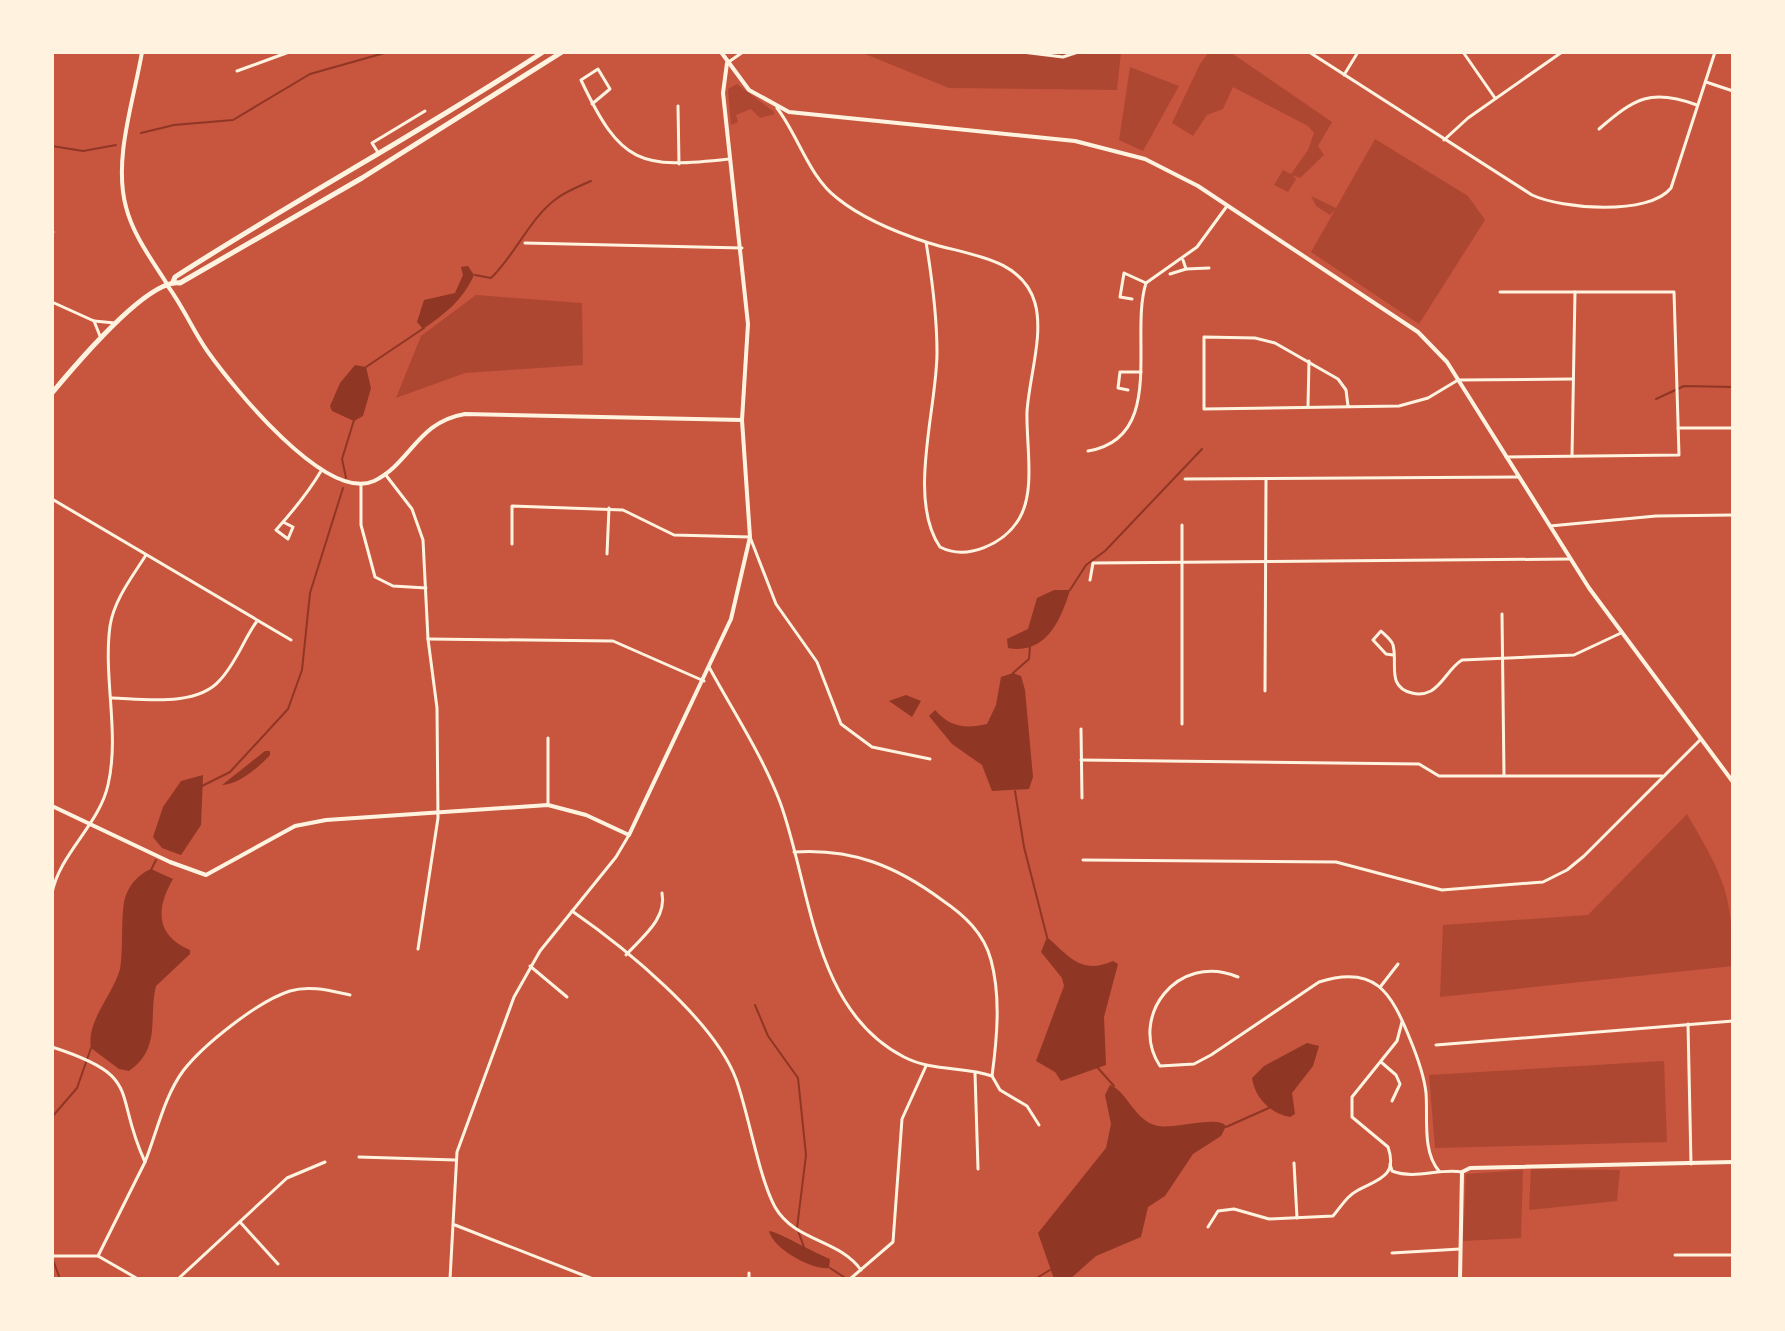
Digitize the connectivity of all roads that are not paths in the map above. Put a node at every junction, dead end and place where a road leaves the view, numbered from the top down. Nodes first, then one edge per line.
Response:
1 (142, 52) edge
2 (289, 52) edge
3 (543, 52) edge
4 (562, 52) edge
5 (721, 52) edge
6 (743, 52) edge
7 (1022, 52) edge
8 (1078, 52) edge
9 (1309, 52) edge
10 (1358, 52) edge
11 (1463, 52) edge
12 (1562, 52) edge
13 (1715, 52) edge
14 (551, 55) edge
15 (727, 63) junction
16 (237, 71) dead end
17 (1344, 75) junction
18 (1706, 82) junction
19 (1733, 91) edge
20 (1495, 98) junction
21 (592, 104) junction
22 (1697, 105) junction
23 (678, 106) dead end
24 (777, 108) junction
25 (425, 111) dead end
26 (1599, 129) dead end
27 (1444, 140) junction
28 (379, 154) junction
29 (729, 159) junction
30 (679, 164) junction
31 (1227, 206) junction
32 (926, 242) junction
33 (525, 243) dead end
34 (742, 248) junction
35 (1183, 260) junction
36 (1209, 268) dead end
37 (1186, 269) junction
38 (1170, 274) dead end
39 (170, 283) junction
40 (1146, 283) junction
41 (1500, 292) dead end
42 (1575, 292) junction
43 (1132, 299) dead end
44 (52, 302) edge
45 (94, 321) junction
46 (115, 323) junction
47 (100, 338) junction
48 (1309, 361) junction
49 (1141, 372) junction
50 (1573, 379) junction
51 (1458, 380) junction
52 (1128, 390) dead end
53 (52, 393) edge
54 (1348, 406) junction
55 (1308, 407) junction
56 (742, 420) junction
57 (1678, 428) junction
58 (1733, 428) edge
59 (1088, 451) dead end
60 (1572, 456) junction
61 (1506, 457) junction
62 (321, 471) junction
63 (385, 474) junction
64 (1518, 477) junction
65 (1185, 479) dead end
66 (1266, 480) junction
67 (360, 484) junction
68 (52, 499) edge
69 (609, 508) junction
70 (1733, 515) edge
71 (283, 522) junction
72 (1182, 525) dead end
73 (1549, 526) junction
74 (750, 537) junction
75 (512, 544) dead end
76 (607, 554) dead end
77 (146, 555) junction
78 (1570, 559) junction
79 (1266, 563) junction
80 (1181, 564) junction
81 (1090, 580) dead end
82 (426, 588) junction
83 (1502, 614) dead end
84 (257, 621) junction
85 (1621, 633) junction
86 (428, 639) junction
87 (291, 640) dead end
88 (1393, 655) junction
89 (1502, 657) junction
90 (709, 667) junction
91 (704, 681) junction
92 (1265, 691) dead end
93 (112, 698) junction
94 (1182, 724) dead end
95 (1081, 729) dead end
96 (548, 738) dead end
97 (1701, 739) junction
98 (930, 759) dead end
99 (1081, 760) junction
100 (1504, 776) junction
101 (1663, 776) junction
102 (1733, 782) edge
103 (1082, 798) dead end
104 (548, 805) junction
105 (52, 806) edge
106 (438, 811) junction
107 (91, 823) junction
108 (629, 835) junction
109 (794, 852) junction
110 (1083, 860) dead end
111 (52, 893) edge
112 (662, 893) dead end
113 (572, 911) junction
114 (418, 949) dead end
115 (626, 955) junction
116 (1398, 964) dead end
117 (530, 966) junction
118 (1238, 977) dead end
119 (1381, 986) junction
120 (350, 995) dead end
121 (567, 997) dead end
122 (1733, 1021) edge
123 (1402, 1022) junction
124 (1688, 1024) junction
125 (1436, 1045) dead end
126 (52, 1047) edge
127 (1381, 1062) junction
128 (926, 1066) junction
129 (975, 1073) junction
130 (992, 1076) junction
131 (1392, 1101) dead end
132 (1039, 1125) dead end
133 (359, 1157) dead end
134 (455, 1160) junction
135 (145, 1162) junction
136 (325, 1162) dead end
137 (1733, 1162) edge
138 (1294, 1163) dead end
139 (1390, 1164) junction
140 (1691, 1164) junction
141 (978, 1169) dead end
142 (1439, 1171) junction
143 (1462, 1172) junction
144 (1297, 1218) junction
145 (240, 1222) junction
146 (455, 1225) junction
147 (1208, 1227) dead end
148 (1460, 1249) junction
149 (1392, 1253) dead end
150 (1675, 1255) dead end
151 (1733, 1255) edge
152 (52, 1256) edge
153 (98, 1256) junction
154 (278, 1264) dead end
155 (861, 1270) junction
156 (749, 1273) dead end
157 (138, 1279) edge
158 (178, 1279) edge
159 (450, 1279) edge
160 (593, 1279) edge
161 (749, 1279) edge
162 (850, 1279) edge
163 (1460, 1279) edge

1 - 39 street
2 - 16 street
3 - 28 main road
4 - 14 main road
5 - 15 street
6 - 15 street
7 - 8 street
9 - 17 street
10 - 17 street
11 - 20 street
12 - 20 street
13 - 18 street
14 - 39 main road
15 - 24 street
15 - 29 street
17 - 27 street
18 - 19 street
18 - 22 street
20 - 27 street
21 - 21 street
21 - 30 street
22 - 26 street
22 - 27 street
23 - 30 street
24 - 31 street
24 - 32 street
25 - 28 street
28 - 39 main road
29 - 30 street
29 - 34 street
31 - 35 street
31 - 51 street
32 - 32 street
33 - 34 street
34 - 56 street
35 - 37 street
35 - 40 street
36 - 37 street
37 - 38 street
39 - 46 main road
39 - 62 street
40 - 43 street
40 - 49 street
41 - 42 street
42 - 50 street
42 - 57 street
44 - 45 street
45 - 46 street
45 - 47 street
46 - 47 main road
47 - 53 main road
48 - 54 street
48 - 55 street
48 - 55 street
49 - 52 street
49 - 59 street
50 - 51 street
50 - 60 street
51 - 54 street
51 - 61 street
54 - 55 street
56 - 63 street
56 - 74 street
57 - 58 street
57 - 60 street
60 - 61 street
61 - 64 street
62 - 67 street
62 - 71 street
63 - 67 street
63 - 82 street
64 - 66 street
64 - 73 street
65 - 66 street
66 - 79 street
67 - 82 street
68 - 77 street
69 - 74 street
69 - 75 street
69 - 76 street
70 - 73 street
71 - 71 street
72 - 80 street
73 - 78 street
74 - 90 street
74 - 98 street
77 - 84 street
77 - 93 street
78 - 79 street
78 - 85 street
79 - 80 street
79 - 92 street
80 - 81 street
80 - 94 street
82 - 86 street
83 - 89 street
84 - 87 street
84 - 93 street
85 - 89 street
85 - 97 street
86 - 91 street
86 - 106 street
88 - 88 street
88 - 89 street
89 - 100 street
90 - 91 street
90 - 109 street
91 - 108 street
93 - 107 street
95 - 99 street
96 - 104 street
97 - 101 street
97 - 102 street
99 - 100 street
99 - 103 street
100 - 101 street
101 - 110 street
104 - 106 street
104 - 108 street
105 - 107 street
106 - 107 street
106 - 114 street
107 - 111 street
108 - 113 street
109 - 128 street
109 - 130 street
112 - 115 street
113 - 115 street
113 - 117 street
115 - 155 street
116 - 119 street
117 - 121 street
117 - 134 street
118 - 119 street
119 - 123 street
120 - 135 street
122 - 124 street
123 - 127 street
123 - 142 street
124 - 125 street
124 - 140 street
126 - 135 street
127 - 131 street
127 - 139 street
128 - 129 street
128 - 155 street
129 - 130 street
129 - 141 street
130 - 132 street
133 - 134 street
134 - 146 street
135 - 153 street
136 - 145 street
137 - 140 street
138 - 144 street
139 - 142 street
139 - 144 street
140 - 143 street
142 - 143 street
143 - 148 street
144 - 147 street
145 - 154 street
145 - 158 street
146 - 159 street
146 - 160 street
148 - 149 street
148 - 163 street
150 - 151 street
152 - 153 street
153 - 157 street
155 - 162 street
156 - 161 street

